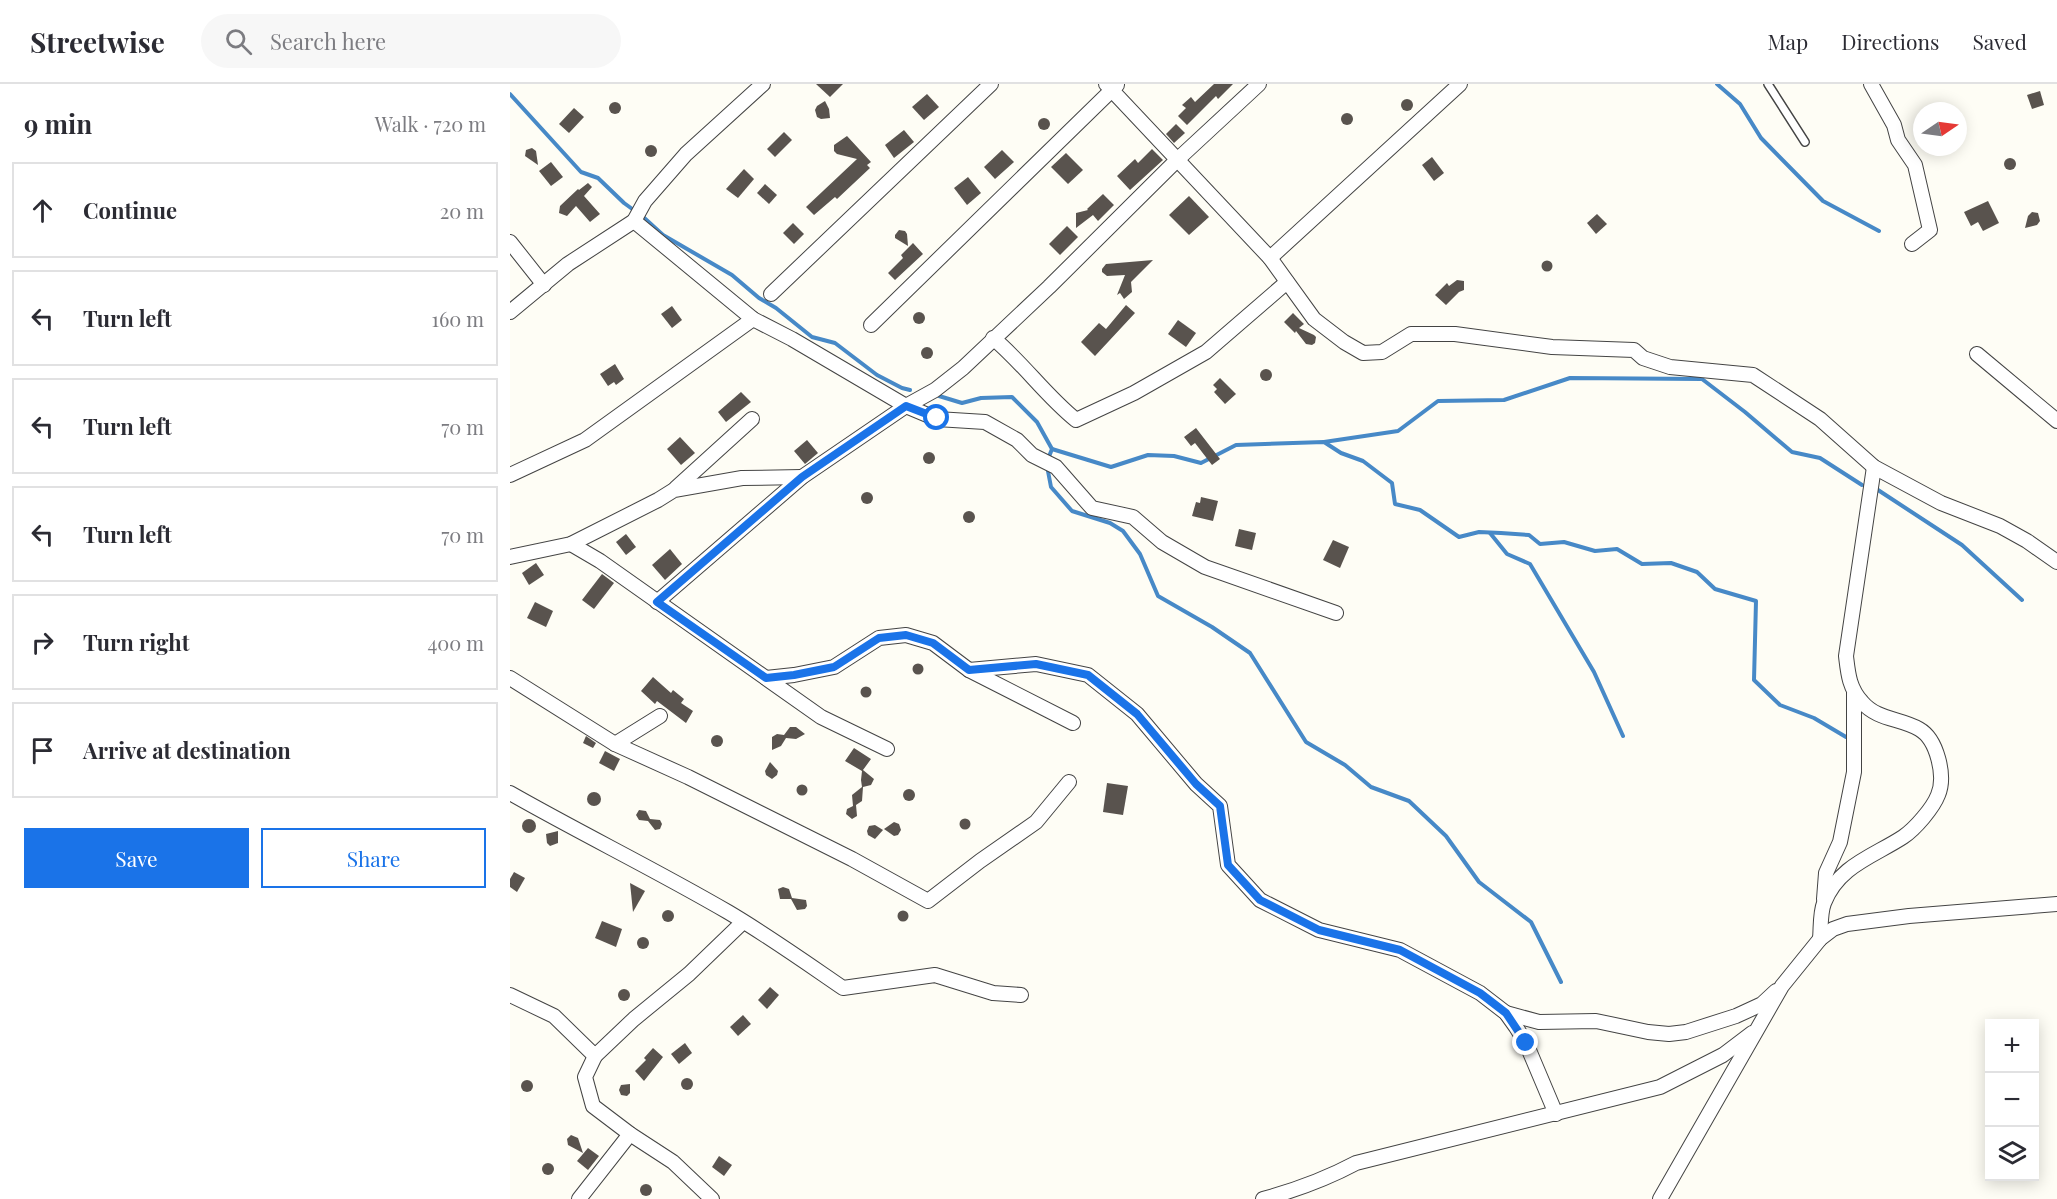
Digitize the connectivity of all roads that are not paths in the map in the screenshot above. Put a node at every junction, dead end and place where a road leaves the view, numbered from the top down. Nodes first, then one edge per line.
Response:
1 (763, 84) edge
2 (991, 84) edge
3 (1259, 84) edge
4 (1460, 84) edge
5 (1768, 84) edge
6 (1871, 84) edge
7 (1112, 86) edge
8 (1805, 142) dead end
9 (1177, 160) junction
10 (634, 221) junction
11 (510, 243) edge
12 (1912, 244) dead end
13 (1270, 258) junction
14 (1287, 282) junction
15 (544, 285) junction
16 (771, 294) dead end
17 (510, 312) edge
18 (753, 319) junction
19 (871, 325) dead end
20 (993, 338) junction
21 (1977, 354) dead end
22 (906, 406) junction
23 (752, 419) dead end
24 (2057, 421) edge
25 (1874, 467) junction
26 (510, 475) edge
27 (802, 477) junction
28 (674, 489) junction
29 (571, 544) junction
30 (510, 557) edge
31 (2057, 562) edge
32 (657, 602) junction
33 (1336, 613) dead end
34 (969, 670) junction
35 (510, 678) edge
36 (766, 678) junction
37 (1854, 693) junction
38 (660, 716) dead end
39 (1073, 723) dead end
40 (615, 744) junction
41 (887, 749) dead end
42 (1069, 782) dead end
43 (510, 793) edge
44 (1824, 904) junction
45 (2057, 904) edge
46 (743, 922) junction
47 (1820, 939) junction
48 (1782, 986) junction
49 (510, 995) edge
50 (1022, 996) dead end
51 (1506, 1013) junction
52 (1758, 1029) junction
53 (595, 1056) junction
54 (1556, 1114) junction
55 (630, 1134) junction
56 (579, 1199) edge
57 (712, 1199) edge
58 (1263, 1199) edge
59 (1660, 1199) edge

1 - 10 street
2 - 16 street
3 - 9 street
4 - 13 street
5 - 8 lane
6 - 12 street
7 - 9 street
7 - 19 street
9 - 13 street
9 - 20 street
10 - 15 street
10 - 18 street
11 - 15 street
13 - 14 street
14 - 20 street
14 - 25 street
15 - 17 street
18 - 22 street
18 - 26 street
20 - 22 street
21 - 24 street
22 - 27 street
22 - 33 street
23 - 28 street
25 - 31 street
25 - 37 street
27 - 28 street
27 - 32 street
28 - 29 street
29 - 30 street
29 - 32 street
32 - 36 street
34 - 36 street
34 - 39 street
34 - 51 street
35 - 40 street
36 - 41 street
37 - 44 street
37 - 44 street
38 - 40 street
40 - 42 street
43 - 46 street
44 - 47 street
45 - 47 street
46 - 50 street
46 - 53 street
47 - 48 street
48 - 51 street
48 - 52 street
49 - 53 street
51 - 54 street
52 - 54 street
52 - 59 street
53 - 55 street
54 - 58 street
55 - 56 street
55 - 57 street

